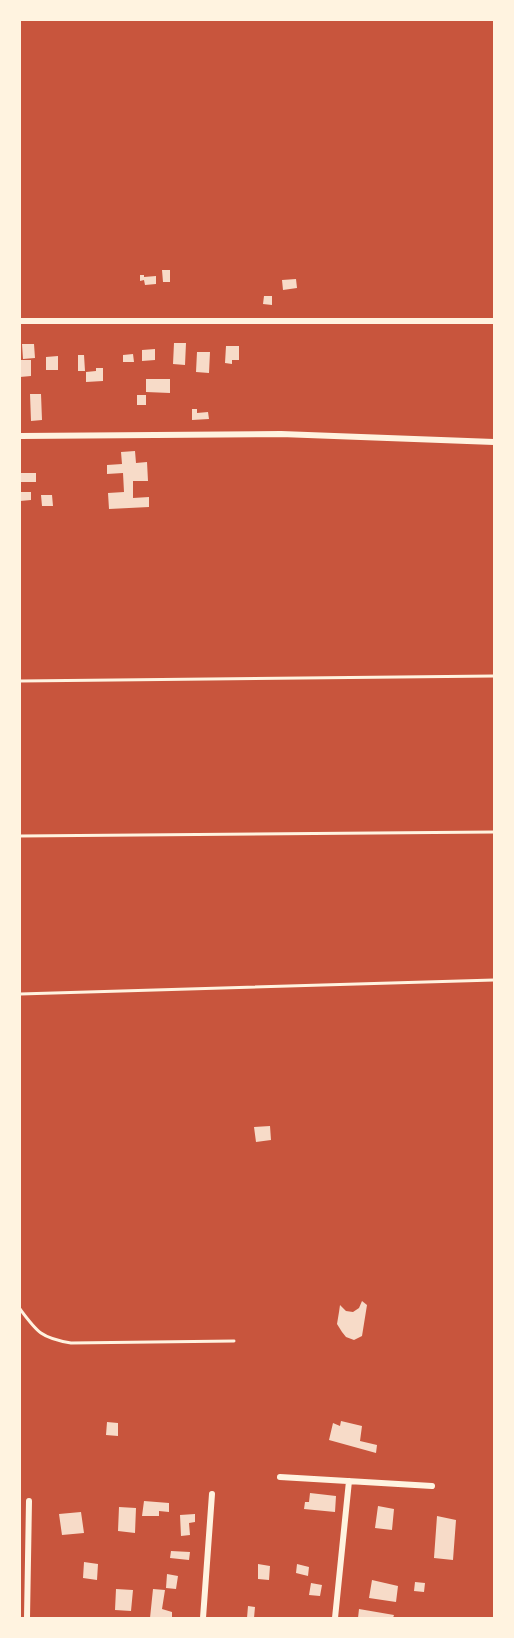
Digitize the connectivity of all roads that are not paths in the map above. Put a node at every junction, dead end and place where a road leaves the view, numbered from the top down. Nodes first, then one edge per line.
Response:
1 (20, 321) edge
2 (495, 321) edge
3 (20, 436) edge
4 (495, 442) edge
5 (495, 676) edge
6 (20, 681) edge
7 (495, 832) edge
8 (20, 836) edge
9 (495, 980) edge
10 (20, 994) edge
11 (20, 1309) edge
12 (234, 1341) dead end
13 (280, 1477) dead end
14 (349, 1481) junction
15 (432, 1486) dead end
16 (212, 1494) dead end
17 (29, 1501) dead end
18 (27, 1618) edge
19 (202, 1618) edge
20 (335, 1618) edge

1 - 2 street
3 - 4 street
5 - 6 lane
7 - 8 lane
9 - 10 lane
11 - 12 lane
13 - 14 street
14 - 15 street
14 - 20 street
16 - 19 street
17 - 18 street

